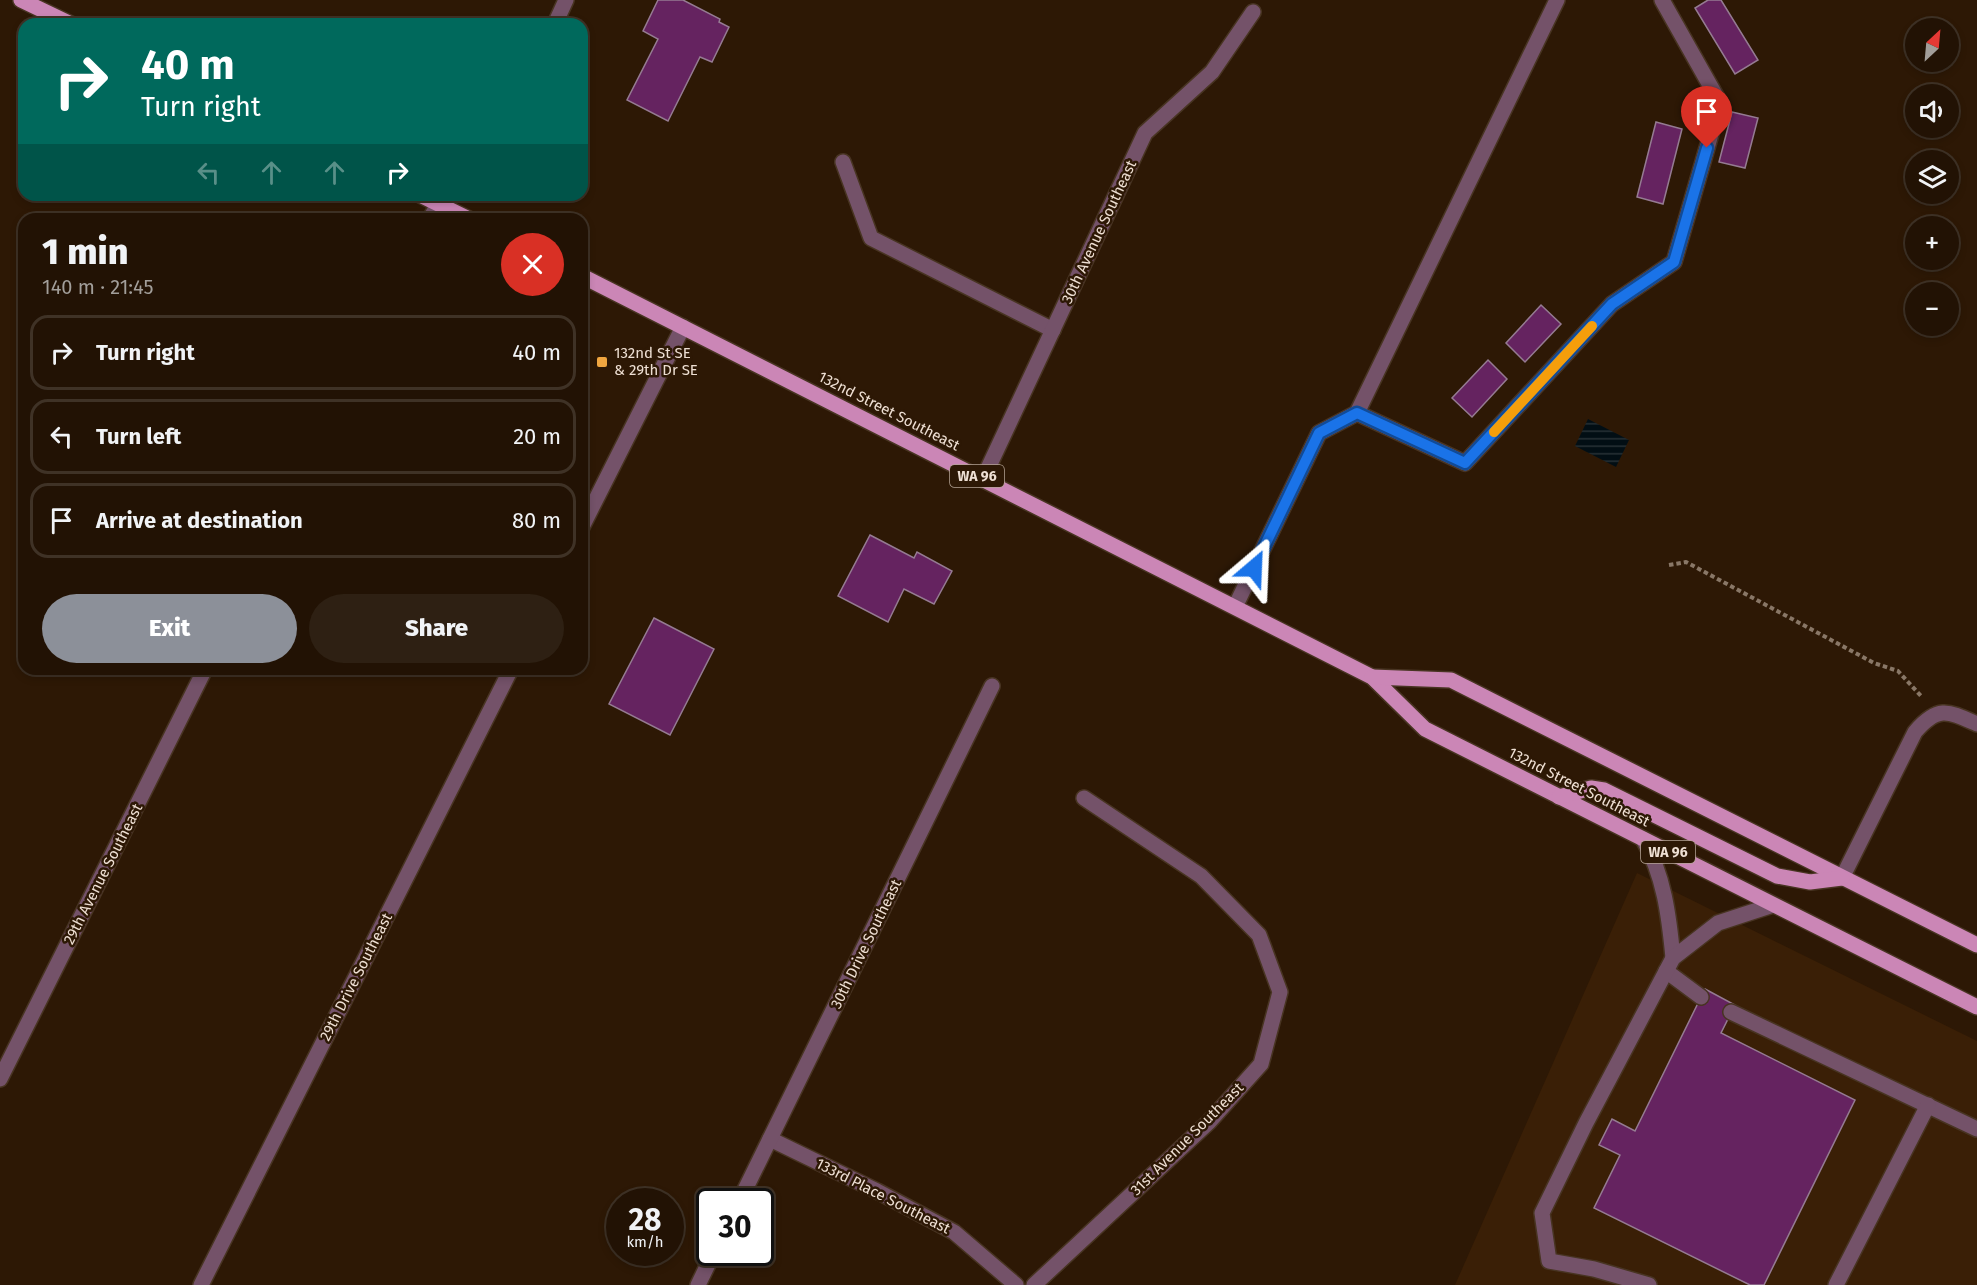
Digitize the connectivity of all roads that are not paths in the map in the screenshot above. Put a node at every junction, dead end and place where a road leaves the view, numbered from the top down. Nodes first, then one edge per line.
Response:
1 (21, 0) edge
2 (566, 0) edge
3 (1557, 0) edge
4 (1662, 0) edge
5 (1253, 12) dead end
6 (58, 18) edge
7 (558, 18) edge
8 (843, 162) dead end
9 (445, 201) edge
10 (461, 213) edge
11 (588, 279) edge
12 (683, 327) junction
13 (1053, 330) junction
14 (1357, 413) junction
15 (983, 479) junction
16 (588, 515) edge
17 (1235, 607) junction
18 (202, 675) edge
19 (508, 675) edge
20 (1372, 677) junction
21 (992, 686) dead end
22 (1977, 724) edge
23 (1559, 797) junction
24 (1084, 798) dead end
25 (1643, 839) junction
26 (1842, 878) junction
27 (1773, 905) junction
28 (1977, 945) edge
29 (1670, 964) junction
30 (1701, 997) dead end
31 (1977, 1007) edge
32 (1731, 1012) dead end
33 (0, 1079) edge
34 (1928, 1105) junction
35 (1977, 1129) edge
36 (770, 1139) junction
37 (746, 1188) edge
38 (707, 1266) edge
39 (201, 1285) edge
40 (698, 1285) edge
41 (1016, 1285) edge
42 (1034, 1285) edge
43 (1648, 1285) edge
44 (1836, 1285) edge

1 - 6 main road
2 - 7 street
3 - 14 street
4 - 14 street
5 - 13 street, 30th Avenue Southeast
8 - 13 street
9 - 10 main road
11 - 12 main road, 132nd Street Southeast / WA 96
12 - 15 main road, 132nd Street Southeast / WA 96
12 - 16 street
13 - 15 street, 30th Avenue Southeast
14 - 17 street
15 - 17 main road, 132nd Street Southeast / WA 96
17 - 20 main road, 132nd Street Southeast / WA 96
18 - 33 street, 29th Avenue Southeast
19 - 39 street, 29th Drive Southeast
20 - 23 main road, 132nd Street Southeast / WA 96
20 - 26 main road, 132nd Street Southeast / WA 96
21 - 36 street, 30th Drive Southeast
22 - 26 street
23 - 25 main road, 132nd Street Southeast / WA 96
23 - 26 main road
24 - 42 street, 31st Avenue Southeast
25 - 27 main road, 132nd Street Southeast / WA 96
25 - 29 street
26 - 28 main road, 132nd Street Southeast / WA 96
27 - 29 street
27 - 31 main road, 132nd Street Southeast / WA 96
29 - 30 street
29 - 43 street
32 - 34 street
34 - 35 street
34 - 44 street
36 - 37 street, 30th Drive Southeast
36 - 41 street, 133rd Place Southeast
38 - 40 street

